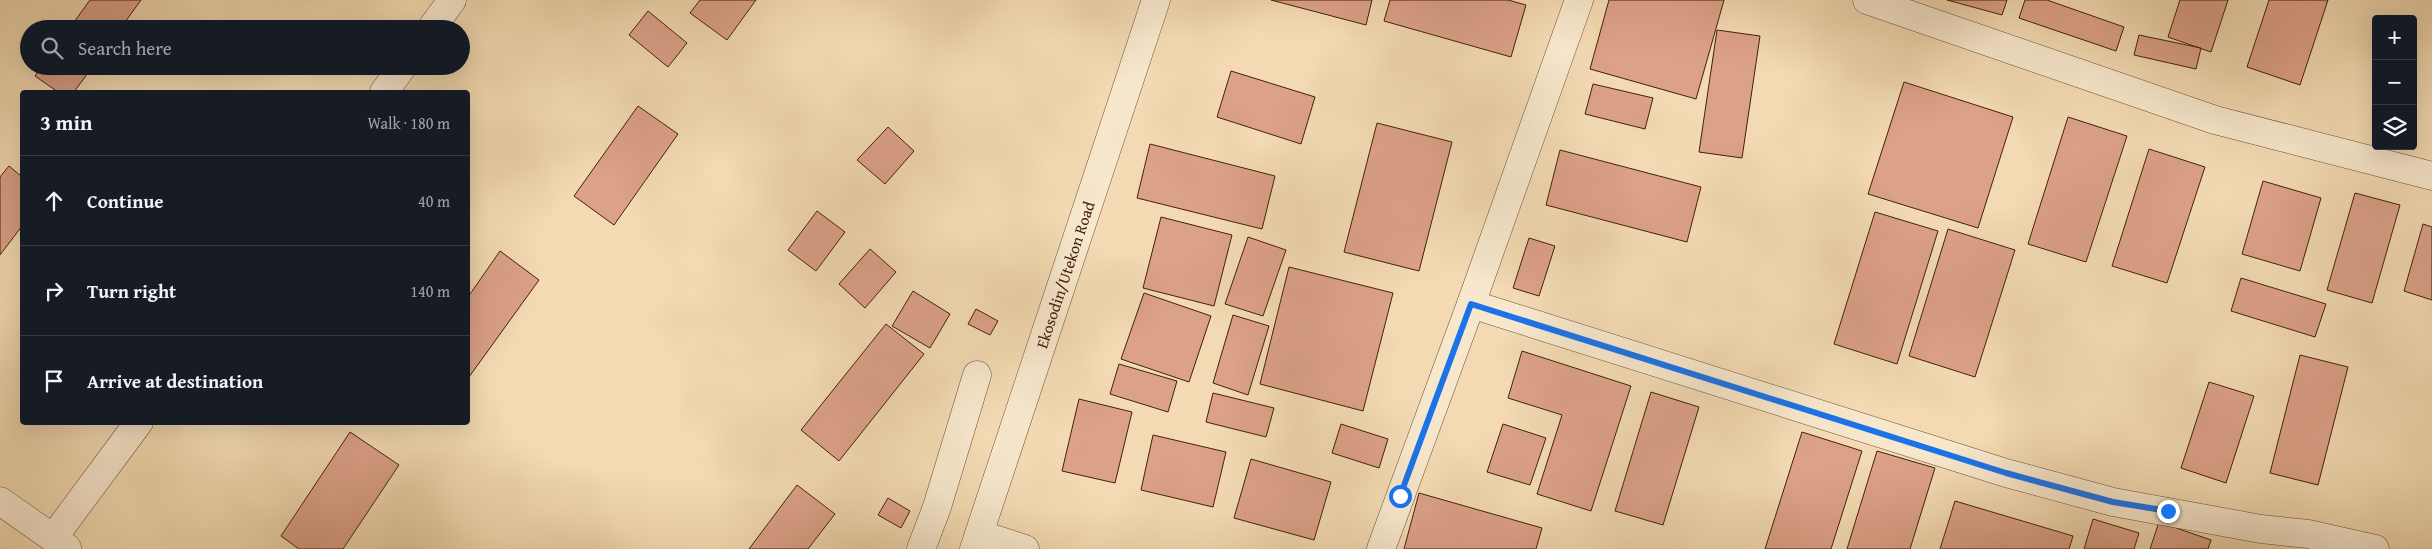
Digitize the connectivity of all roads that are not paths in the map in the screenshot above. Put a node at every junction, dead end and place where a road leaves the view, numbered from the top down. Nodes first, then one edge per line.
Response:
1 (452, 0) edge
2 (1156, 0) edge
3 (1579, 0) edge
4 (1867, 0) edge
5 (438, 20) edge
6 (396, 75) edge
7 (385, 90) edge
8 (2432, 176) edge
9 (1471, 304) junction
10 (977, 375) dead end
11 (137, 425) edge
12 (0, 501) edge
13 (977, 541) edge
14 (60, 544) edge
15 (921, 549) edge
16 (1025, 549) edge
17 (1381, 549) edge
18 (2375, 549) edge

1 - 5 street
2 - 13 street, Ekosodin/Utekon Road
3 - 9 street
4 - 8 street
6 - 7 street
9 - 17 street
9 - 18 street
10 - 15 street
11 - 14 street
12 - 14 street
13 - 16 street

